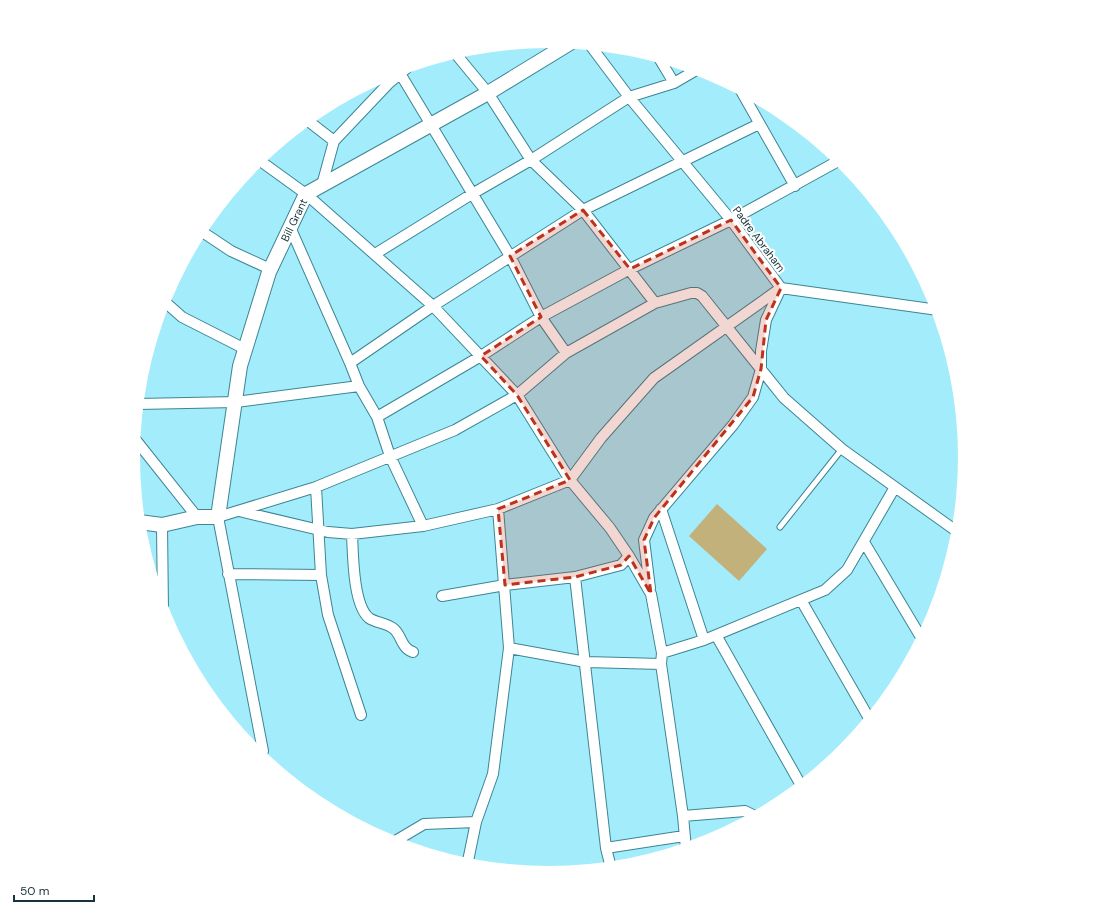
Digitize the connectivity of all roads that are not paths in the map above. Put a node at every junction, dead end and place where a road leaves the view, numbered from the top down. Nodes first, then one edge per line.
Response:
1 (561, 48) edge
2 (595, 51) edge
3 (459, 58) edge
4 (663, 64) edge
5 (690, 73) edge
6 (405, 75) edge
7 (393, 79) edge
8 (674, 83) junction
9 (488, 93) junction
10 (629, 97) junction
11 (745, 98) edge
12 (312, 124) edge
13 (431, 124) junction
14 (759, 124) junction
15 (334, 141) junction
16 (531, 160) junction
17 (681, 160) junction
18 (834, 163) edge
19 (264, 164) edge
20 (322, 185) junction
21 (795, 186) junction
22 (306, 194) junction
23 (472, 194) junction
24 (583, 210) junction
25 (731, 220) junction
26 (290, 227) junction
27 (206, 234) edge
28 (375, 254) junction
29 (510, 256) junction
30 (270, 269) junction
31 (630, 269) junction
32 (781, 288) junction
33 (655, 303) junction
34 (169, 306) edge
35 (433, 306) junction
36 (931, 309) edge
37 (541, 316) junction
38 (726, 326) junction
39 (245, 349) junction
40 (566, 353) junction
41 (481, 356) junction
42 (350, 363) junction
43 (761, 369) junction
44 (359, 386) junction
45 (517, 394) junction
46 (236, 402) junction
47 (144, 404) edge
48 (378, 417) junction
49 (140, 446) edge
50 (842, 449) junction
51 (390, 456) junction
52 (570, 480) junction
53 (316, 487) junction
54 (895, 488) junction
55 (498, 509) junction
56 (661, 509) junction
57 (237, 511) junction
58 (197, 517) junction
59 (218, 517) junction
60 (146, 523) edge
61 (162, 525) junction
62 (423, 526) junction
63 (780, 526) dead end
64 (952, 528) edge
65 (319, 530) junction
66 (352, 534) junction
67 (864, 542) junction
68 (629, 556) junction
69 (228, 574) junction
70 (320, 575) junction
71 (575, 576) junction
72 (505, 585) junction
73 (163, 591) edge
74 (651, 594) junction
75 (442, 596) dead end
76 (801, 600) junction
77 (919, 634) edge
78 (716, 635) junction
79 (704, 640) junction
80 (509, 648) junction
81 (413, 652) dead end
82 (662, 653) junction
83 (586, 662) junction
84 (661, 664) junction
85 (361, 715) dead end
86 (867, 715) edge
87 (263, 750) edge
88 (799, 782) edge
89 (751, 814) edge
90 (683, 816) junction
91 (476, 822) junction
92 (684, 836) junction
93 (400, 838) edge
94 (685, 844) edge
95 (606, 848) junction
96 (469, 859) edge
97 (610, 862) edge

1 - 9 street, Bill Grant
2 - 10 street, Padre Abraham
3 - 9 street
4 - 8 street
5 - 8 street
6 - 13 street
7 - 15 street
8 - 10 street
9 - 13 street, Bill Grant
9 - 16 street
10 - 16 street
10 - 17 street, Padre Abraham
11 - 14 street
12 - 15 street
13 - 20 street, Bill Grant
13 - 23 street
14 - 17 street
14 - 21 street
15 - 20 street
16 - 23 street
16 - 24 street
17 - 24 street
17 - 25 street, Padre Abraham
18 - 21 street
19 - 22 street
20 - 22 street, Bill Grant
21 - 25 street
22 - 26 street, Bill Grant
22 - 28 street
23 - 28 street
23 - 29 street
24 - 29 street
24 - 31 street
25 - 31 street
25 - 32 street, Padre Abraham
26 - 30 street, Bill Grant
26 - 42 street
27 - 30 street
28 - 35 street
29 - 35 street
29 - 37 street
30 - 39 street, Bill Grant
31 - 33 street
31 - 37 street
32 - 36 street
32 - 38 street
32 - 43 street, Padre Abraham
33 - 38 street
33 - 40 street
34 - 39 street
35 - 41 street
35 - 42 street
37 - 40 street
37 - 41 street
38 - 43 street
38 - 52 street
39 - 46 street, Bill Grant
40 - 45 street
41 - 45 street
41 - 48 street
42 - 44 street
43 - 50 street
43 - 56 street, Padre Abraham
44 - 46 street
44 - 48 street
45 - 51 street
45 - 52 street
46 - 47 street
46 - 59 street, Bill Grant
48 - 51 street
49 - 58 street
50 - 54 street
50 - 63 lane
51 - 53 street
51 - 62 street
52 - 55 street
52 - 68 street
53 - 57 street
53 - 65 street
54 - 64 street
54 - 67 street
55 - 62 street
55 - 72 street
56 - 74 street, Padre Abraham
56 - 79 street
57 - 59 street
57 - 65 street
58 - 59 street
58 - 61 street
59 - 69 street
60 - 61 street
61 - 73 street
62 - 66 street
65 - 66 street
65 - 70 street
66 - 81 street
67 - 76 street
67 - 77 street
68 - 71 street
68 - 74 street
69 - 70 street
69 - 87 street
70 - 85 street
71 - 72 street
71 - 83 street
72 - 75 street
72 - 80 street
74 - 82 street, Padre Abraham
76 - 78 street
76 - 86 street
78 - 79 street
78 - 88 street
79 - 82 street
80 - 83 street
80 - 91 street
82 - 84 street, Padre Abraham
83 - 84 street
83 - 95 street
84 - 90 street, Padre Abraham
89 - 90 street
90 - 92 street, Padre Abraham
91 - 93 street
91 - 96 street
92 - 94 street, Padre Abraham
92 - 95 street
95 - 97 street

